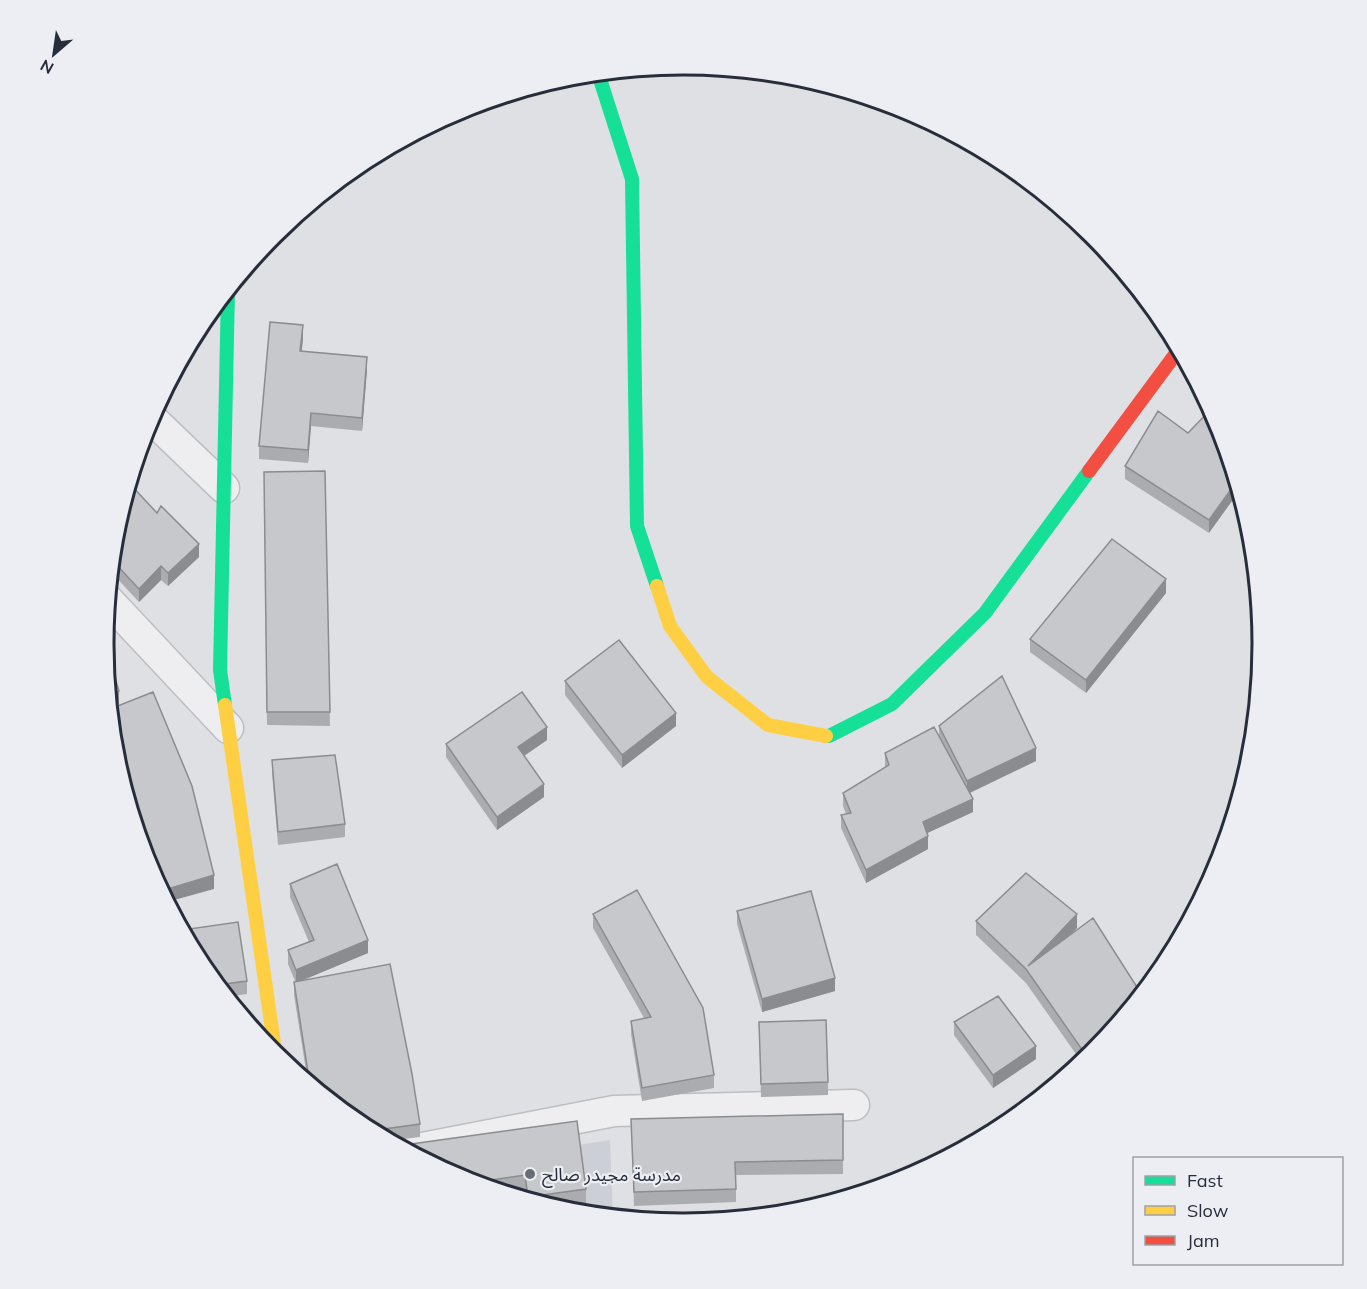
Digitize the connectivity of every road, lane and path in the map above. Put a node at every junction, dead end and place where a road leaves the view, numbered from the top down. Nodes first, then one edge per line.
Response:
1 (601, 81) edge
2 (219, 318) edge
3 (1174, 356) edge
4 (158, 425) edge
5 (224, 488) junction
6 (115, 607) edge
7 (228, 728) junction
8 (273, 1039) edge
9 (854, 1105) dead end
10 (420, 1149) edge

1 - 3 main road
2 - 5 main road
4 - 5 street
5 - 7 main road
6 - 7 street
7 - 8 main road
9 - 10 street

